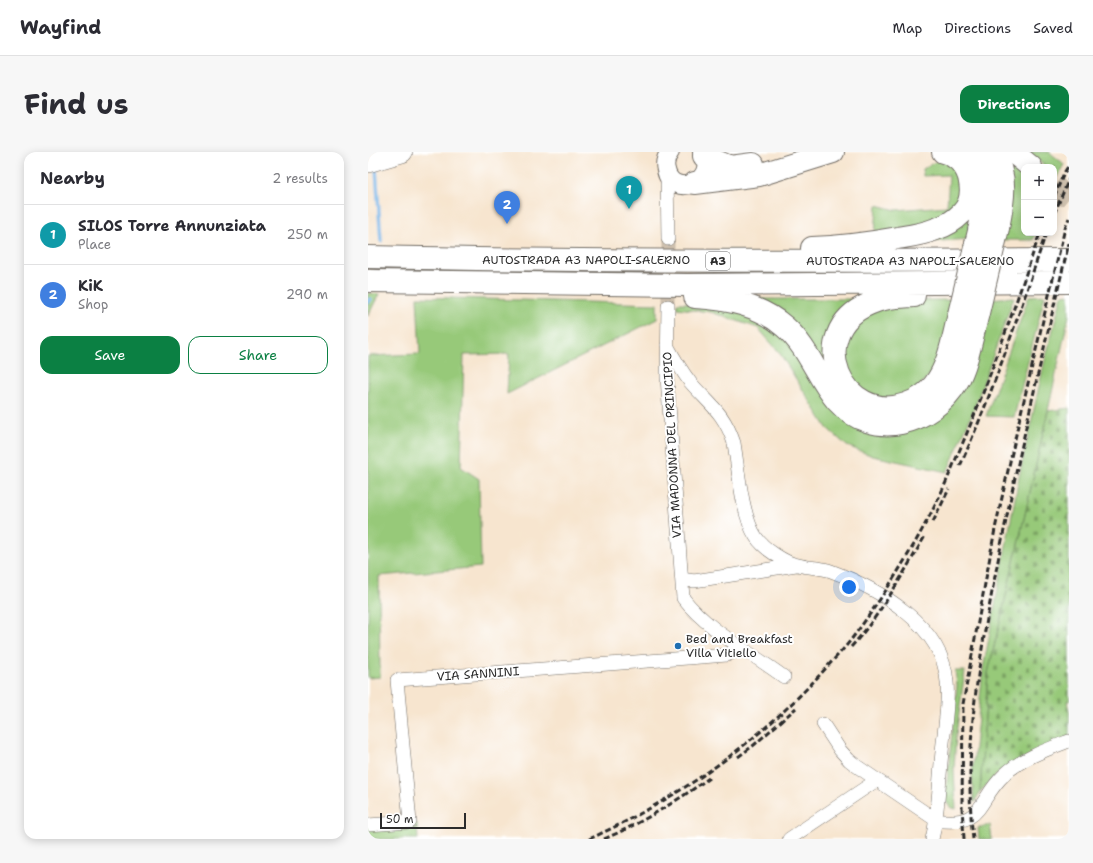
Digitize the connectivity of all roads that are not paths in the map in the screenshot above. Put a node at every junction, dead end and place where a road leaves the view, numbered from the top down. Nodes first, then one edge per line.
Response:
1 (402, 152) edge
2 (790, 152) edge
3 (833, 152) edge
4 (943, 152) edge
5 (969, 152) edge
6 (992, 152) edge
7 (1013, 152) edge
8 (703, 154) edge
9 (667, 159) edge
10 (368, 162) edge
11 (1027, 164) edge
12 (693, 184) junction
13 (666, 207) junction
14 (988, 230) junction
15 (668, 239) tunnel mouth
16 (368, 257) edge
17 (1069, 260) edge
18 (638, 261) junction
19 (368, 281) edge
20 (1069, 282) edge
21 (1038, 283) junction
22 (513, 284) junction
23 (668, 306) tunnel mouth
24 (969, 313) junction
25 (667, 345) junction
26 (796, 565) junction
27 (682, 579) junction
28 (741, 648) junction
29 (784, 677) dead end
30 (823, 724) dead end
31 (1069, 741) edge
32 (877, 780) junction
33 (936, 820) junction
34 (368, 825) edge
35 (789, 839) edge
36 (932, 839) edge

1 - 10 main road
2 - 8 highway
3 - 12 highway
4 - 18 highway
5 - 14 highway
6 - 14 highway
7 - 11 highway
8 - 12 main road
9 - 12 main road
9 - 13 street
12 - 13 street
13 - 15 street
14 - 24 highway, bridge
16 - 18 highway, AUTOSTRADA A3 NAPOLI-SALERNO / A3
17 - 18 highway, AUTOSTRADA A3 NAPOLI-SALERNO / A3
19 - 22 highway, AUTOSTRADA A3 NAPOLI-SALERNO / A3
20 - 21 highway, AUTOSTRADA A3 NAPOLI-SALERNO / A3
21 - 22 highway, AUTOSTRADA A3 NAPOLI-SALERNO / A3
21 - 24 highway
22 - 24 highway
23 - 25 street
25 - 26 street, VIA MADONNA DEL PRINCIPIO
25 - 27 street, VIA MADONNA DEL PRINCIPIO
26 - 27 street
26 - 33 street, VIA MADONNA DEL PRINCIPIO
27 - 28 street, VIA MADONNA DEL PRINCIPIO
28 - 29 street, VIA MADONNA DEL PRINCIPIO
28 - 34 street, VIA SANNINI
30 - 32 street
31 - 33 street
32 - 33 street
32 - 35 street
33 - 36 street, VIA MADONNA DEL PRINCIPIO

